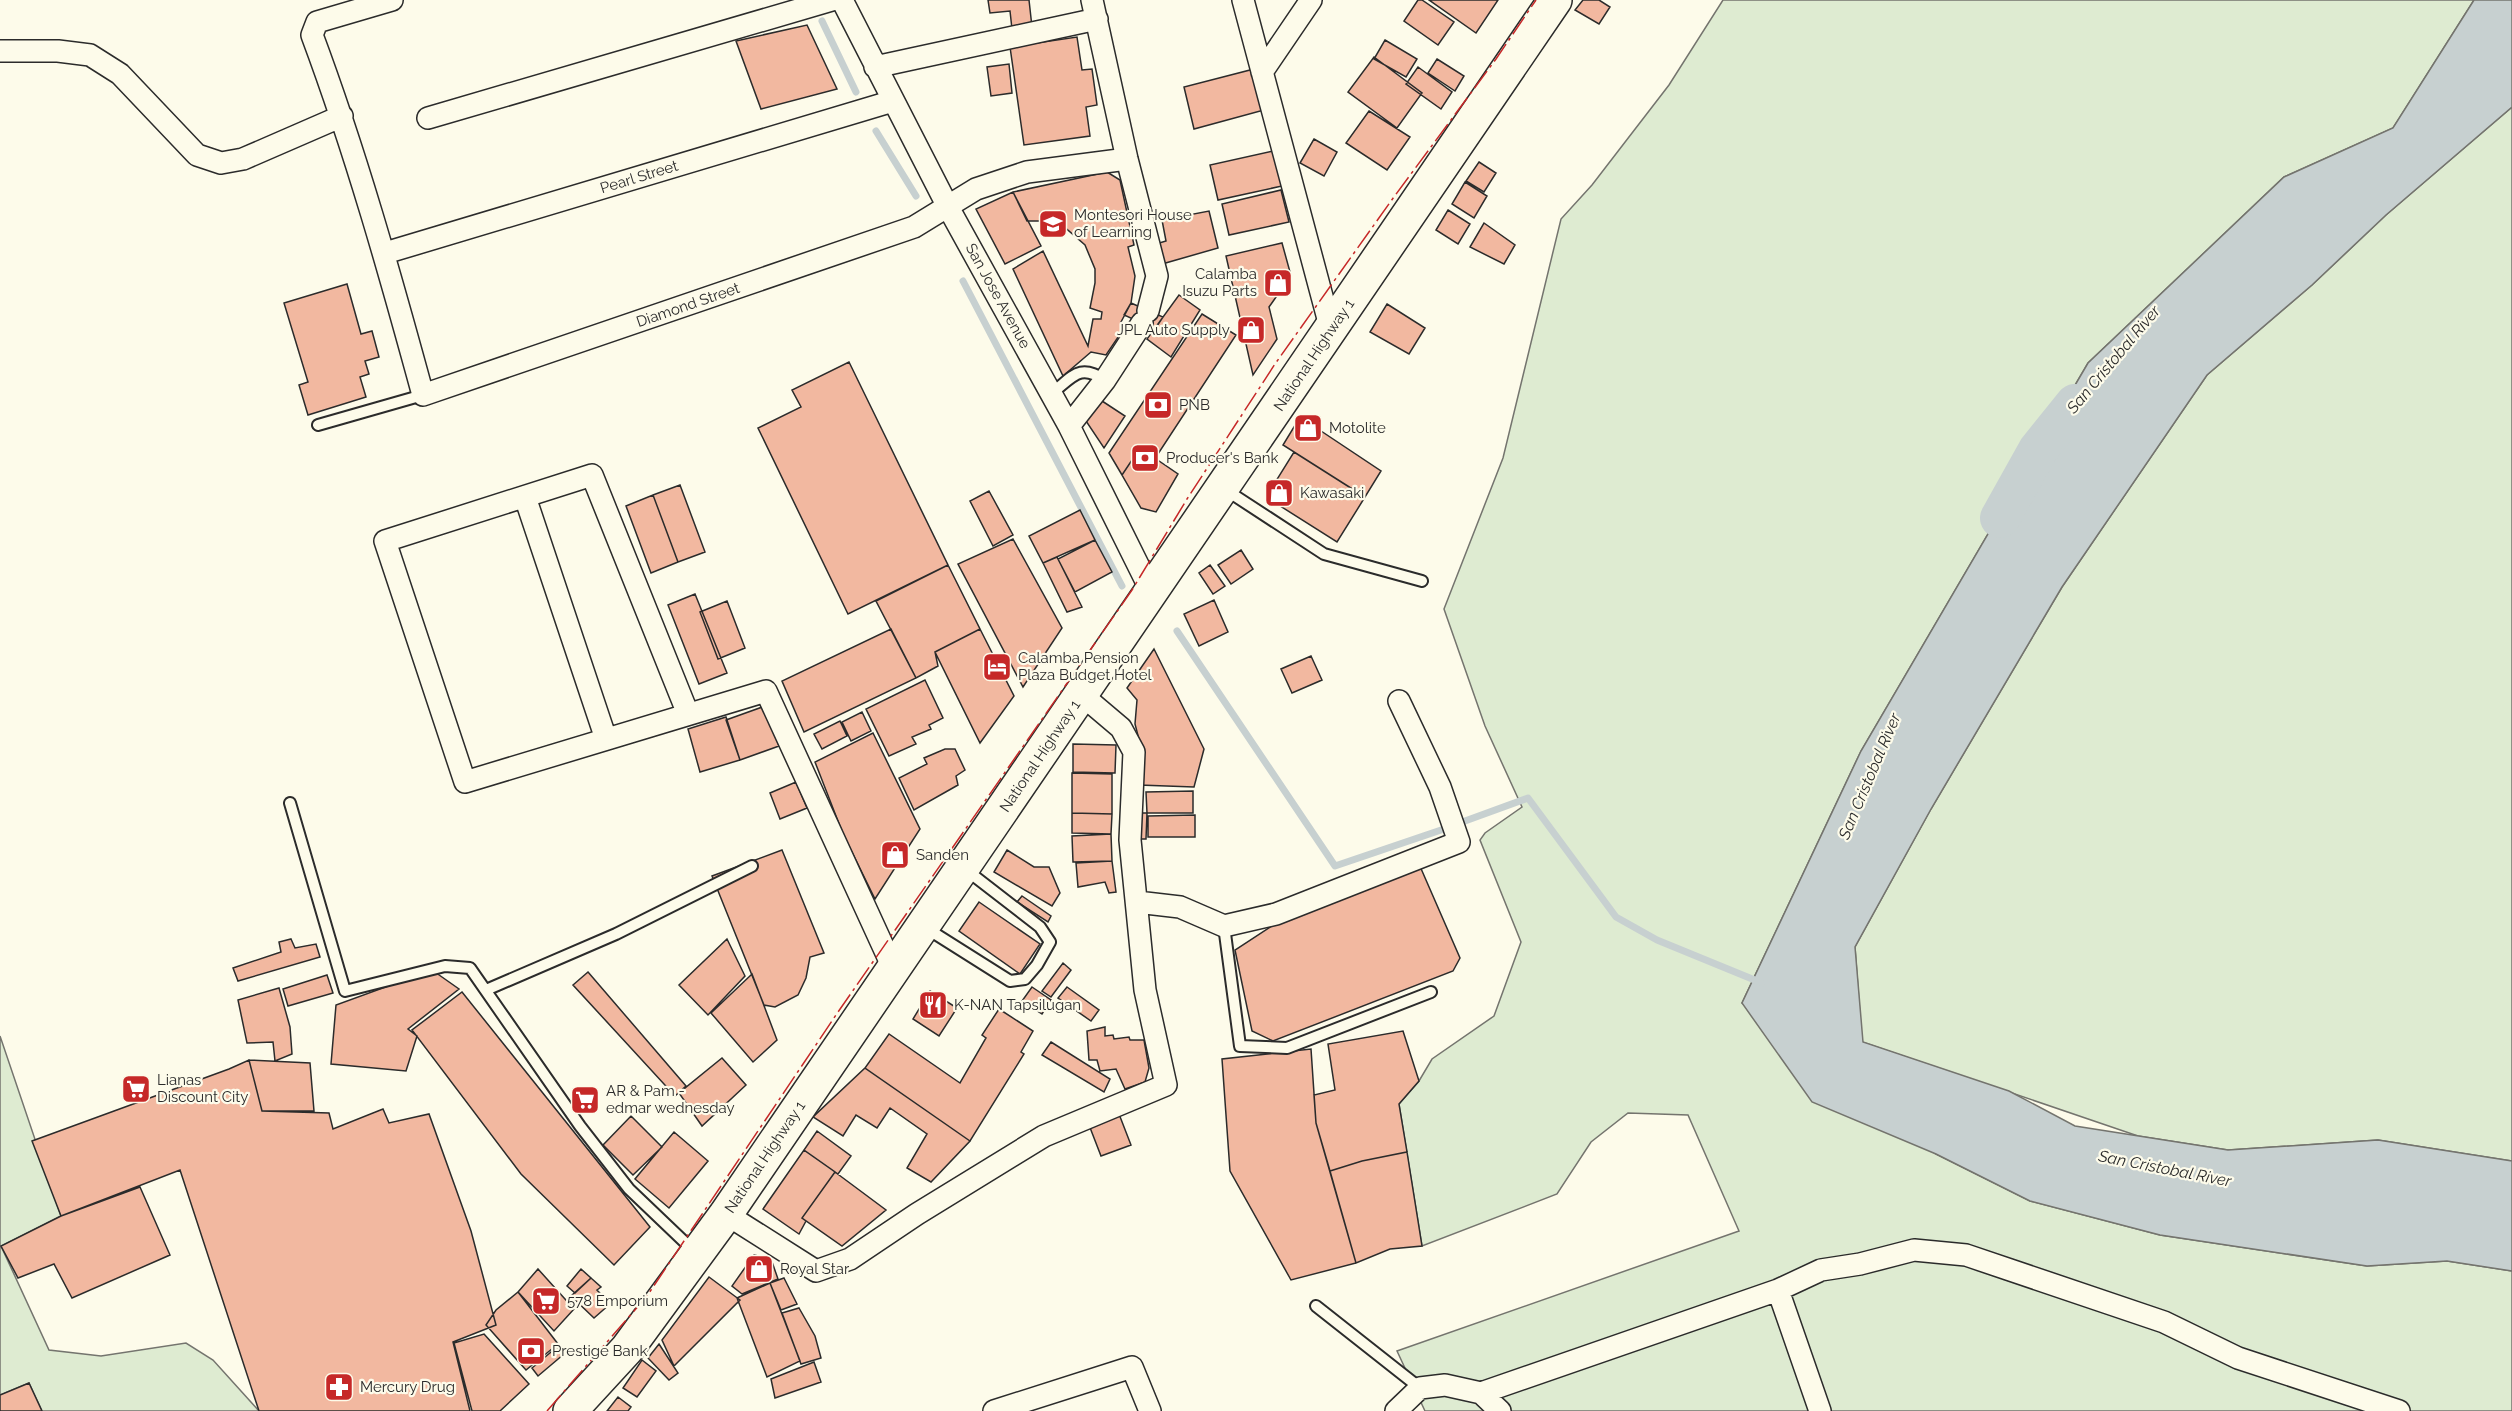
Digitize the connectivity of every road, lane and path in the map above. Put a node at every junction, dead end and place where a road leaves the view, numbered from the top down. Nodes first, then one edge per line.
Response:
1 (392, 0) edge
2 (832, 0) edge
3 (842, 0) edge
4 (1244, 0) edge
5 (1311, 0) edge
6 (1555, 0) edge
7 (1094, 9) edge
8 (0, 51) edge
9 (875, 67) junction
10 (1262, 72) junction
11 (893, 101) junction
12 (342, 116) junction
13 (428, 117) dead end
14 (1127, 159) junction
15 (948, 207) junction
16 (385, 253) junction
17 (1331, 330) junction
18 (1105, 380) junction
19 (1052, 393) junction
20 (423, 395) junction
21 (318, 424) dead end
22 (1070, 426) junction
23 (1223, 489) junction
24 (525, 497) junction
25 (1422, 581) dead end
26 (1152, 593) junction
27 (1082, 694) junction
28 (1399, 701) dead end
29 (688, 714) junction
30 (606, 739) junction
31 (290, 803) dead end
32 (752, 866) dead end
33 (963, 868) junction
34 (1137, 902) junction
35 (923, 926) junction
36 (1224, 926) junction
37 (894, 970) junction
38 (486, 990) junction
39 (1431, 992) dead end
40 (726, 1214) junction
41 (697, 1254) junction
42 (1778, 1290) junction
43 (1316, 1306) dead end
44 (1420, 1388) junction
45 (1481, 1393) junction
46 (570, 1411) edge
47 (994, 1411) edge
48 (1150, 1411) edge
49 (1396, 1411) edge
50 (1500, 1411) edge
51 (1820, 1411) edge
52 (2398, 1411) edge

1 - 12 street
2 - 13 street
3 - 9 street, San Jose Avenue
4 - 10 street
5 - 10 street
6 - 17 highway, National Highway 1
7 - 9 street
7 - 14 street
8 - 12 street
9 - 11 street, San Jose Avenue
10 - 17 street
11 - 15 street, San Jose Avenue
11 - 16 street, Pearl Street
12 - 16 street
14 - 15 street, Diamond Street
14 - 18 street
15 - 19 street, San Jose Avenue
15 - 20 street, Diamond Street
16 - 20 street
17 - 23 highway, National Highway 1
18 - 19 lane
18 - 22 street
19 - 22 street, San Jose Avenue
20 - 21 lane
22 - 26 street, San Jose Avenue
23 - 25 lane
23 - 26 highway, National Highway 1
24 - 29 street
24 - 30 street
24 - 30 street
26 - 27 highway, National Highway 1
27 - 33 highway, National Highway 1
27 - 34 street
28 - 36 street
29 - 30 street
29 - 37 street
31 - 38 lane
32 - 38 lane
33 - 35 highway, National Highway 1
33 - 35 lane
34 - 36 street
34 - 40 street
35 - 37 highway, National Highway 1
36 - 39 lane
37 - 40 highway, National Highway 1
38 - 41 lane
40 - 41 highway, National Highway 1
41 - 46 highway, National Highway 1
42 - 45 street
42 - 51 street
42 - 52 street
43 - 44 lane
44 - 45 street
44 - 49 street
45 - 50 street
47 - 48 street

